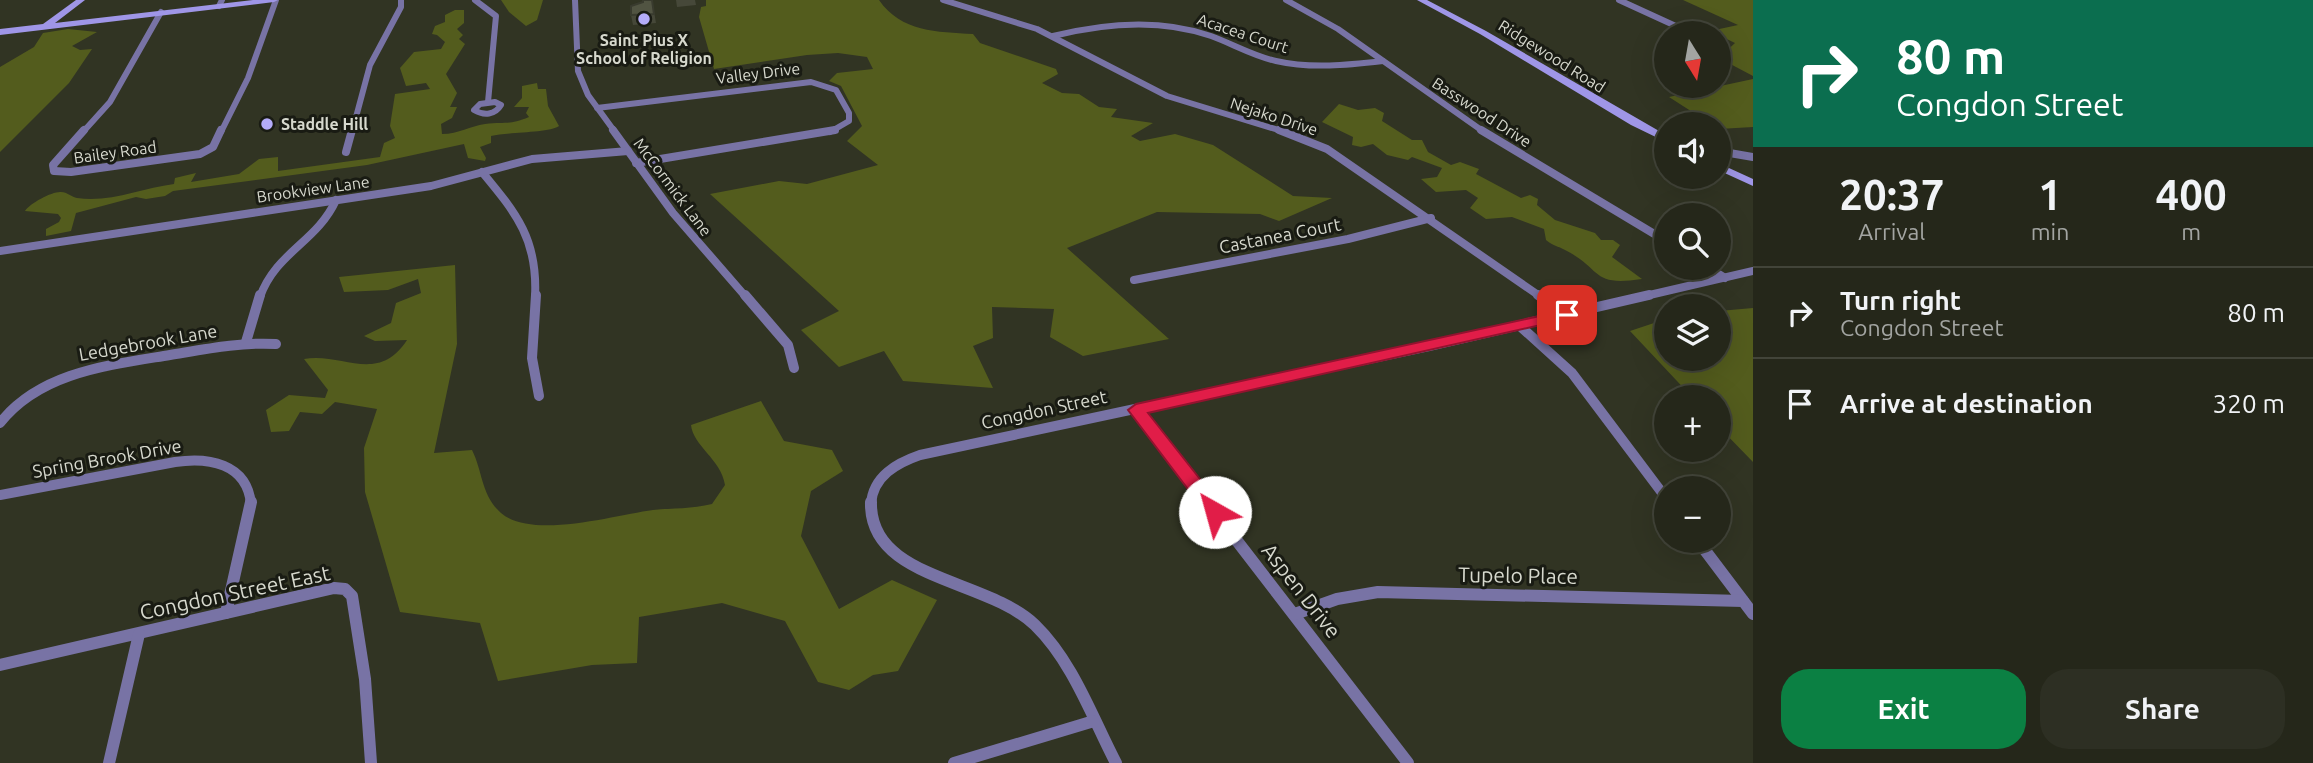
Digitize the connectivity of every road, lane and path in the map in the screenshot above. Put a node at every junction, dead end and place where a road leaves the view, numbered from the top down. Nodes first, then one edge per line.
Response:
1 (81, 0) edge
2 (275, 0) edge
3 (401, 0) edge
4 (475, 0) edge
5 (575, 0) edge
6 (943, 0) edge
7 (1286, 0) edge
8 (1421, 0) edge
9 (1619, 0) edge
10 (220, 3) edge
11 (161, 12) junction
12 (1665, 21) edge
13 (46, 26) junction
14 (0, 32) edge
15 (1053, 36) junction
16 (1383, 61) junction
17 (488, 102) dead end
18 (597, 108) junction
19 (1654, 133) edge
20 (628, 151) junction
21 (346, 152) dead end
22 (1731, 153) edge
23 (1753, 157) edge
24 (636, 163) junction
25 (481, 172) junction
26 (1731, 172) edge
27 (1753, 183) edge
28 (336, 200) junction
29 (1431, 219) junction
30 (1654, 234) edge
31 (0, 251) edge
32 (1753, 271) edge
33 (1731, 276) edge
34 (1134, 280) dead end
35 (1716, 280) edge
36 (1567, 315) junction
37 (1520, 326) junction
38 (246, 342) junction
39 (276, 344) dead end
40 (794, 368) dead end
41 (539, 396) dead end
42 (1136, 410) junction
43 (0, 423) edge
44 (1654, 482) edge
45 (0, 495) edge
46 (1707, 553) edge
47 (1743, 601) junction
48 (226, 613) junction
49 (1295, 614) junction
50 (1753, 614) edge
51 (138, 634) junction
52 (0, 665) edge
53 (1094, 721) junction
54 (109, 763) edge
55 (371, 763) edge
56 (954, 763) edge
57 (1116, 763) edge
58 (1408, 763) edge

1 - 13 main road
2 - 10 main road
2 - 11 street, Bailey Road
3 - 21 street
4 - 17 street
5 - 18 street, McCormick Lane
6 - 15 street, Nejako Drive
7 - 16 street, Basswood Drive
8 - 19 main road, Ridgewood Road
9 - 12 street
10 - 11 main road
11 - 13 main road
13 - 14 main road
15 - 16 street, Acacea Court
15 - 29 street, Nejako Drive
16 - 30 street, Basswood Drive
18 - 20 street, McCormick Lane
18 - 24 street, Valley Drive
20 - 24 street, McCormick Lane
20 - 25 street, Brookview Lane
22 - 23 street
24 - 40 street, McCormick Lane
25 - 28 street, Brookview Lane
25 - 41 street
26 - 27 main road
28 - 31 street, Brookview Lane
28 - 38 street
29 - 34 street, Castanea Court
29 - 36 street, Nejako Drive
32 - 33 street, Congdon Street
35 - 36 street, Congdon Street
36 - 37 street, Congdon Street
37 - 42 street, Congdon Street
37 - 44 street
38 - 39 street, Ledgebrook Lane
38 - 43 street, Ledgebrook Lane
42 - 49 street, Aspen Drive
42 - 53 street, Congdon Street
45 - 48 street, Spring Brook Drive
46 - 47 street
47 - 49 street, Tupelo Place
47 - 50 street
48 - 51 street, Congdon Street East
48 - 55 street, Congdon Street East
49 - 58 street, Aspen Drive
51 - 52 street, Congdon Street East
51 - 54 street
53 - 56 street
53 - 57 street, Congdon Street

